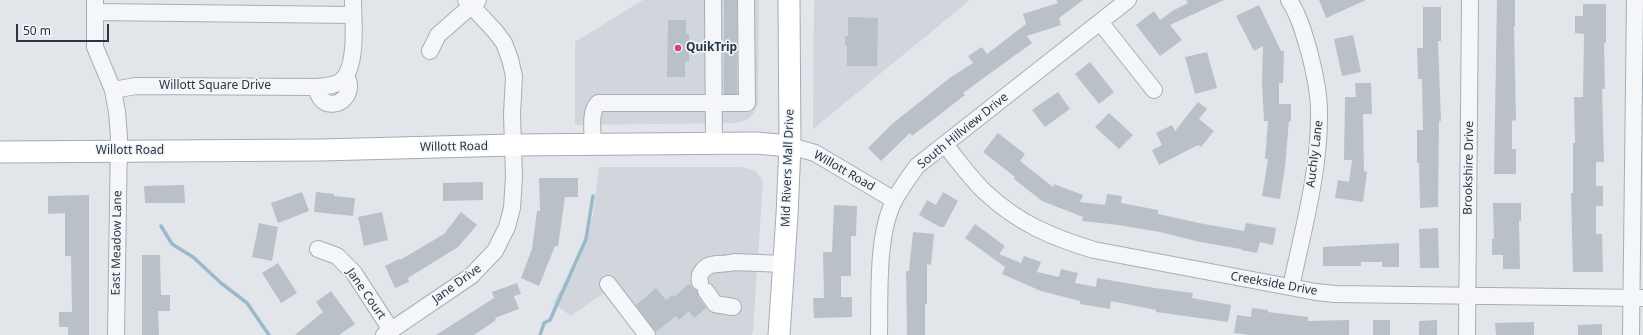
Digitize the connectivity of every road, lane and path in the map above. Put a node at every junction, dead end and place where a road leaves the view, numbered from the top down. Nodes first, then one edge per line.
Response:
1 (713, 0) edge
2 (746, 0) edge
3 (789, 0) edge
4 (1128, 0) edge
5 (1289, 0) edge
6 (1470, 0) edge
7 (1635, 0) edge
8 (472, 2) edge
9 (95, 6) edge
10 (353, 7) edge
11 (1100, 22) junction
12 (430, 51) dead end
13 (113, 90) junction
14 (1154, 90) dead end
15 (714, 103) junction
16 (714, 144) junction
17 (513, 145) junction
18 (593, 145) junction
19 (945, 145) junction
20 (790, 146) junction
21 (0, 152) edge
22 (118, 152) junction
23 (894, 200) junction
24 (318, 249) dead end
25 (784, 264) junction
26 (608, 284) dead end
27 (1291, 288) junction
28 (1468, 296) junction
29 (1637, 298) edge
30 (733, 307) dead end
31 (388, 333) edge
32 (116, 335) edge
33 (647, 335) edge
34 (779, 335) edge
35 (879, 335) edge
36 (1467, 335) edge
37 (1631, 335) edge

1 - 15 street
2 - 15 street
3 - 20 main road, Mid Rivers Mall Drive
4 - 11 street, South Hillview Drive
5 - 27 street, Auchly Lane
6 - 28 street, Brookshire Drive
7 - 29 street
8 - 12 street
8 - 17 street, Jane Drive
9 - 10 street
9 - 13 street
10 - 13 street, Willott Square Drive
11 - 14 street
11 - 19 street, South Hillview Drive
13 - 22 street
15 - 16 street
15 - 18 street
16 - 18 main road, Willott Road
16 - 20 main road, Willott Road
17 - 18 main road, Willott Road
17 - 22 main road, Willott Road
17 - 31 street, Jane Drive
19 - 23 street, South Hillview Drive
19 - 27 street, Creekside Drive
20 - 23 street, Willott Road
20 - 25 main road, Mid Rivers Mall Drive
21 - 22 main road, Willott Road
22 - 32 street, East Meadow Lane
23 - 35 street, South Hillview Drive
24 - 31 street, Jane Court
25 - 30 street
25 - 34 main road, Mid Rivers Mall Drive
26 - 33 street
27 - 28 street, Creekside Drive
28 - 29 street, Creekside Drive
28 - 36 street, Brookshire Drive
29 - 37 street

